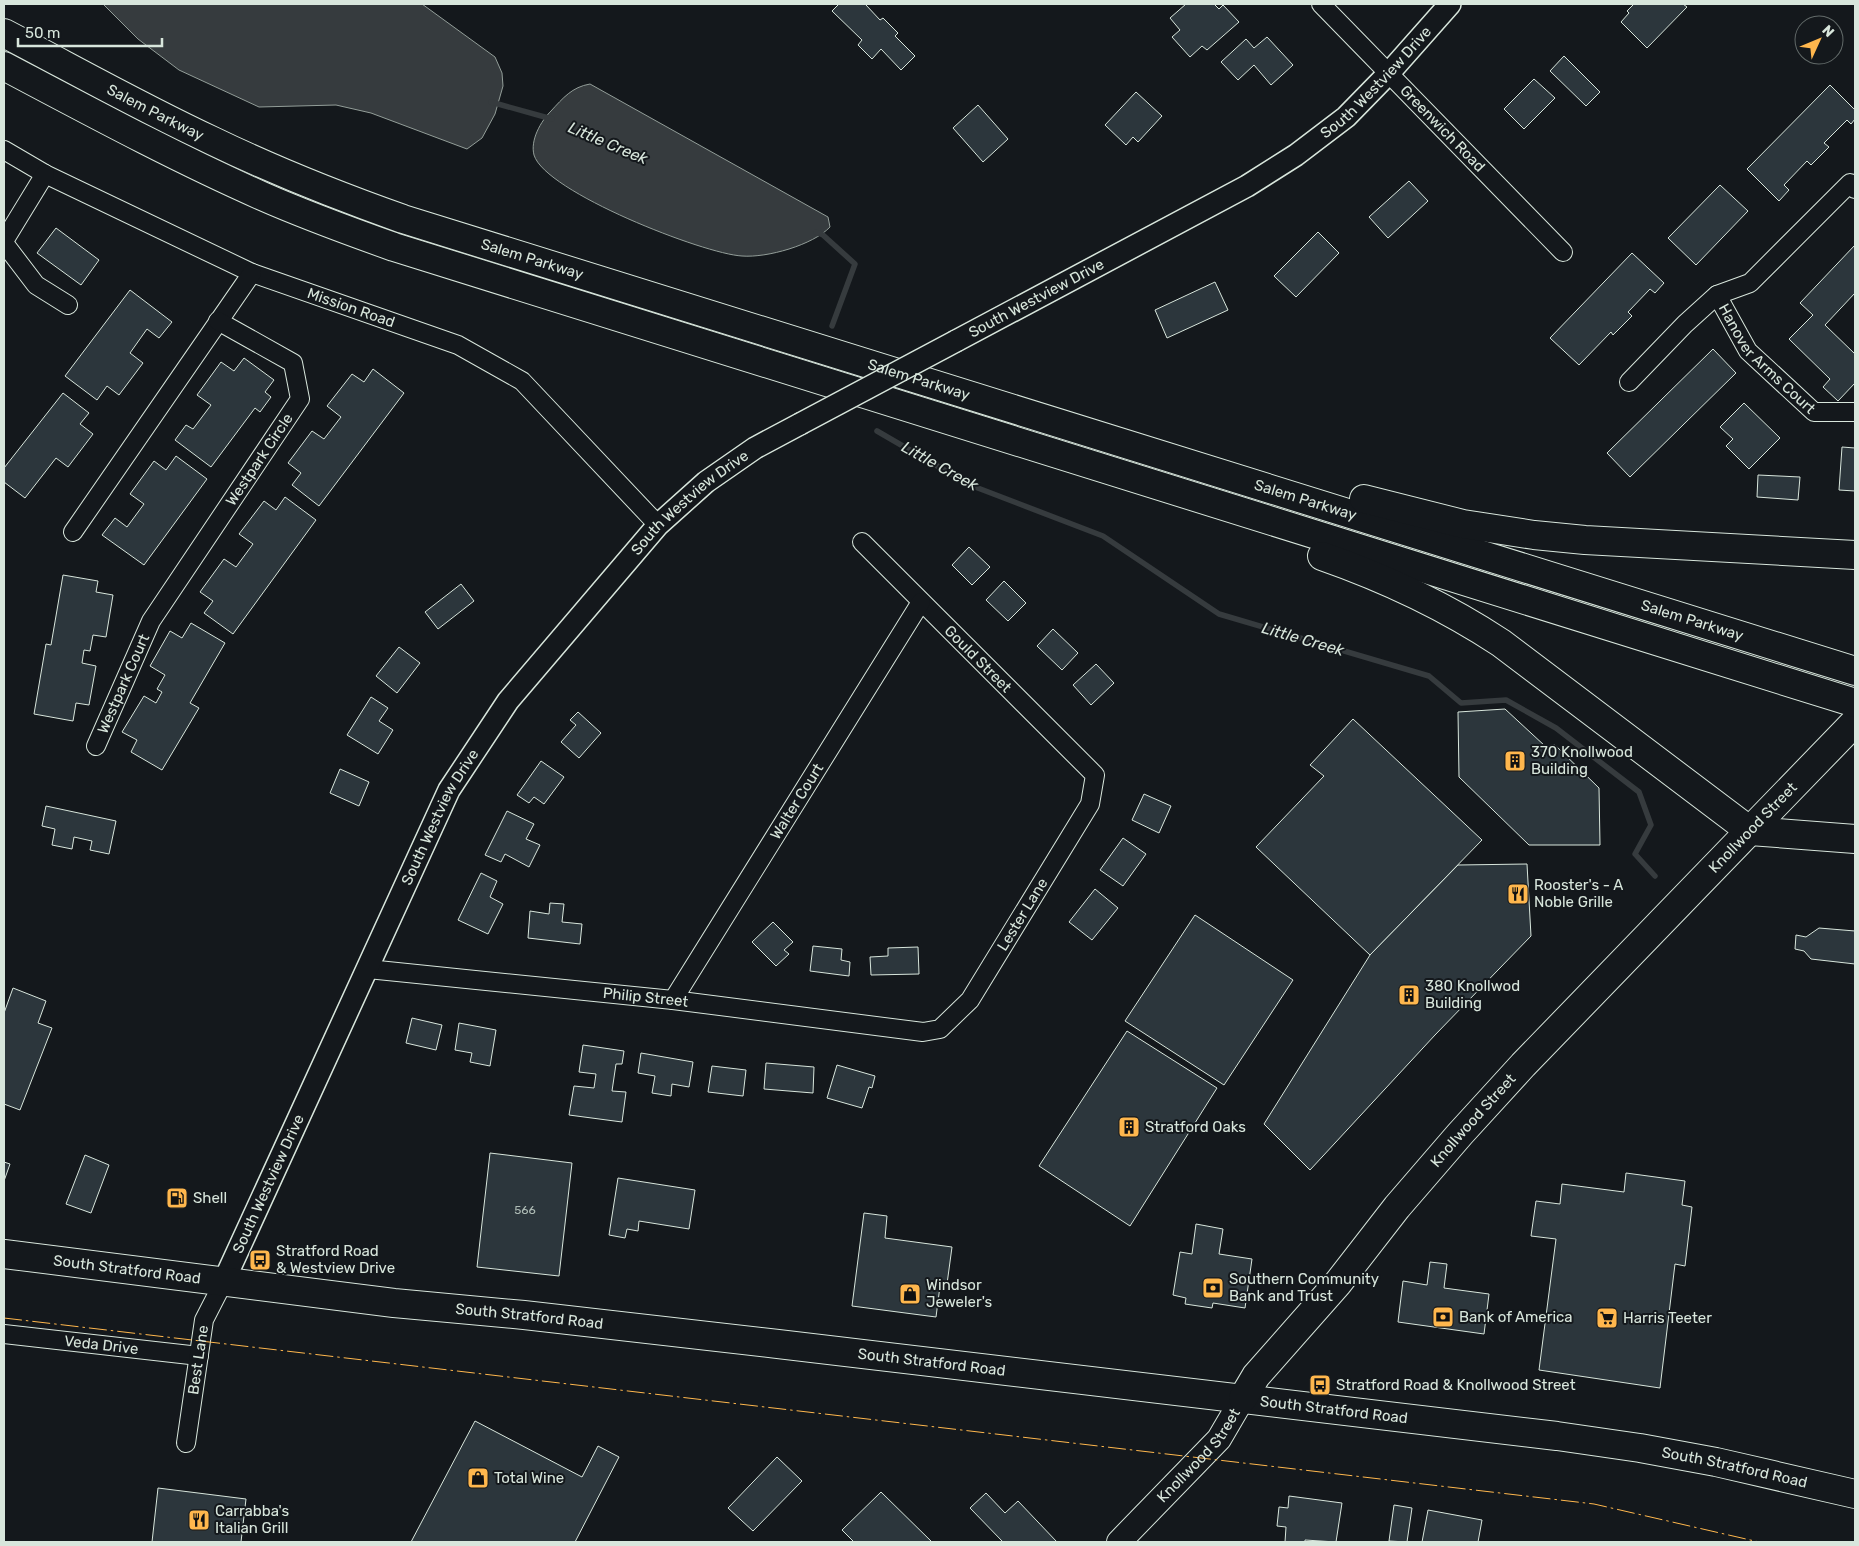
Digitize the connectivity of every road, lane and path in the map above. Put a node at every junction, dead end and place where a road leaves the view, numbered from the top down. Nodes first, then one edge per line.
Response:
1 (1321, 4) edge
2 (1450, 4) edge
3 (4, 32) edge
4 (4, 66) edge
5 (1389, 73) junction
6 (4, 150) edge
7 (45, 174) junction
8 (1855, 188) edge
9 (4, 242) edge
10 (1563, 252) dead end
11 (252, 273) junction
12 (1717, 295) junction
13 (68, 305) dead end
14 (218, 321) junction
15 (1629, 382) dead end
16 (1855, 412) edge
17 (1226, 474) junction
18 (1227, 508) junction
19 (658, 524) junction
20 (73, 532) dead end
21 (862, 542) dead end
22 (1855, 555) edge
23 (921, 602) junction
24 (151, 621) joint
25 (1855, 671) edge
26 (1855, 703) edge
27 (1855, 722) edge
28 (96, 746) dead end
29 (1095, 775) joint
30 (1750, 831) junction
31 (1855, 839) edge
32 (368, 969) junction
33 (673, 1000) junction
34 (923, 1032) joint
35 (4, 1254) edge
36 (223, 1283) junction
37 (4, 1334) edge
38 (199, 1356) junction
39 (1243, 1398) junction
40 (186, 1442) dead end
41 (1855, 1494) edge
42 (1119, 1542) edge

1 - 5 street, Greenwich Road
2 - 5 street, South Westview Drive
3 - 17 main road, Salem Parkway
4 - 18 main road, Salem Parkway
5 - 10 street, Greenwich Road
5 - 19 street, South Westview Drive, bridge
6 - 7 street, Mission Road
7 - 9 street
7 - 11 street, Mission Road
8 - 12 street, Hanover Arms Court
9 - 13 street
11 - 14 street
11 - 19 street, Mission Road
12 - 15 street, Hanover Arms Court
12 - 16 street, Hanover Arms Court
14 - 20 street
14 - 24 street, Westpark Circle
17 - 22 main road
17 - 25 main road, Salem Parkway
18 - 26 main road, Salem Parkway
18 - 30 main road
19 - 32 street, South Westview Drive
21 - 23 street, Gould Street
23 - 29 street, Gould Street
23 - 33 street, Walter Court
24 - 28 street, Westpark Court
27 - 30 main road, Knollwood Street
29 - 34 street, Lester Lane
30 - 31 main road
30 - 39 main road, Knollwood Street
32 - 33 street, Philip Street
32 - 36 street, South Westview Drive
33 - 34 street, Philip Street
35 - 36 main road, South Stratford Road
36 - 38 street, Best Lane
36 - 39 main road, South Stratford Road
37 - 38 street, Veda Drive
38 - 40 street, Best Lane
39 - 41 main road, South Stratford Road
39 - 42 main road, Knollwood Street

